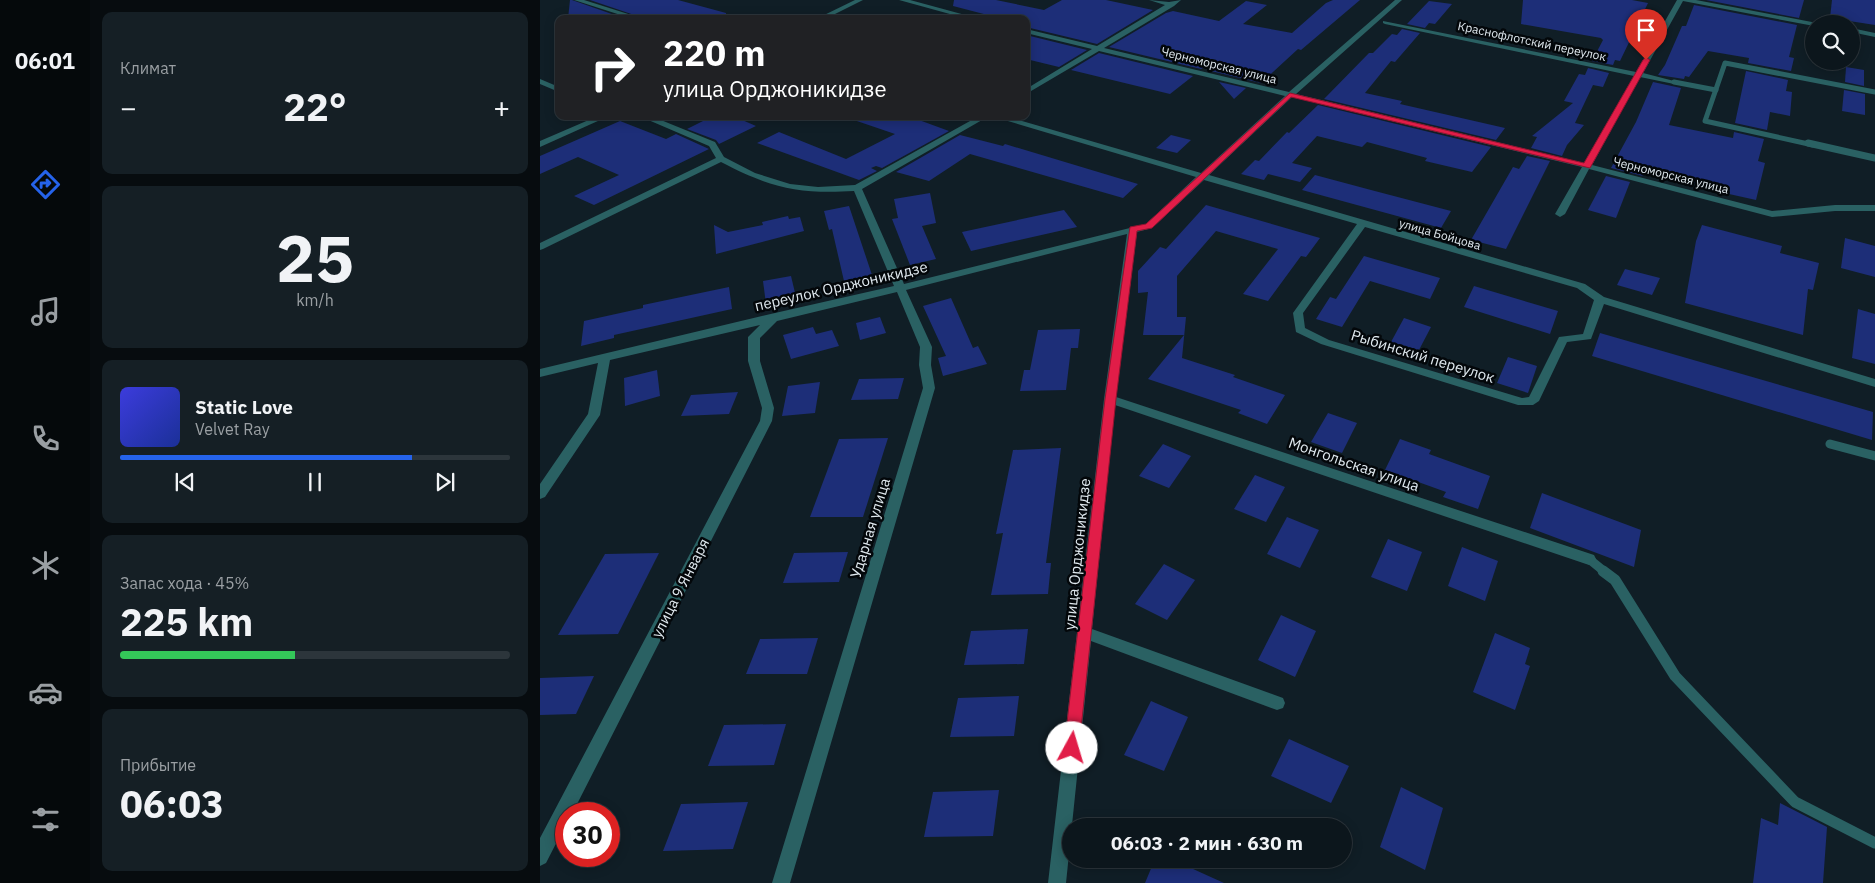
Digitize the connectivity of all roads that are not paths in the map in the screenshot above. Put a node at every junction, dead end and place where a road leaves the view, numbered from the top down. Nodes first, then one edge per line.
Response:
1 (577, 0) edge
2 (860, 0) edge
3 (902, 0) edge
4 (1152, 0) edge
5 (1399, 0) edge
6 (1680, 0) edge
7 (1685, 0) edge
8 (1175, 2) edge
9 (628, 15) edge
10 (828, 15) edge
11 (961, 15) edge
12 (1385, 22) dead end
13 (1805, 22) edge
14 (1030, 32) edge
15 (1860, 32) edge
16 (1875, 35) edge
17 (1097, 48) junction
18 (1638, 74) junction
19 (540, 81) edge
20 (1674, 82) joint
21 (555, 88) edge
22 (1030, 90) edge
23 (1716, 90) junction
24 (1875, 92) edge
25 (1290, 95) junction
26 (596, 120) edge
27 (653, 120) edge
28 (978, 120) edge
29 (1009, 120) edge
30 (540, 144) edge
31 (1875, 158) edge
32 (721, 159) junction
33 (1587, 166) junction
34 (1204, 176) junction
35 (857, 188) junction
36 (1875, 208) edge
37 (1560, 214) dead end
38 (1361, 225) junction
39 (1133, 229) junction
40 (540, 247) edge
41 (901, 288) junction
42 (1600, 299) junction
43 (776, 316) junction
44 (605, 356) junction
45 (540, 373) edge
46 (1875, 383) edge
47 (1110, 399) junction
48 (1830, 444) dead end
49 (1875, 456) edge
50 (540, 494) edge
51 (1589, 559) joint
52 (1084, 632) junction
53 (1277, 703) dead end
54 (1875, 843) edge
55 (540, 857) edge
56 (781, 883) edge
57 (1057, 883) edge

1 - 9 street
2 - 10 street
3 - 11 street
4 - 8 street
5 - 25 street
6 - 18 street
7 - 13 street
8 - 17 street
12 - 18 street, Краснофлотский переулок
14 - 17 street, Черноморская улица
15 - 16 street
17 - 22 street
17 - 25 street, Черноморская улица
18 - 20 street, Краснофлотский переулок
18 - 33 street
19 - 21 street
20 - 23 lane
23 - 24 lane
23 - 31 lane
25 - 33 street, Черноморская улица
25 - 34 street
26 - 30 street
27 - 32 street
28 - 35 street
29 - 34 street, улица Бойцова
32 - 35 street
32 - 40 street
33 - 36 street, Черноморская улица
33 - 37 street
34 - 38 street, улица Бойцова
34 - 39 street, переулок Орджоникидзе
35 - 41 street, Ударная улица
38 - 42 street, улица Бойцова
38 - 42 street, Рыбинский переулок
39 - 41 street, переулок Орджоникидзе
39 - 47 street, улица Орджоникидзе
41 - 43 street, переулок Орджоникидзе
41 - 56 street, Ударная улица
42 - 46 street, улица Бойцова
43 - 44 street, переулок Орджоникидзе
43 - 55 street, улица 9 Января
44 - 45 street, переулок Орджоникидзе
44 - 50 street
47 - 51 street, Монгольская улица
47 - 52 street, улица Орджоникидзе
48 - 49 lane
51 - 54 lane
52 - 53 street
52 - 57 street, улица Орджоникидзе

